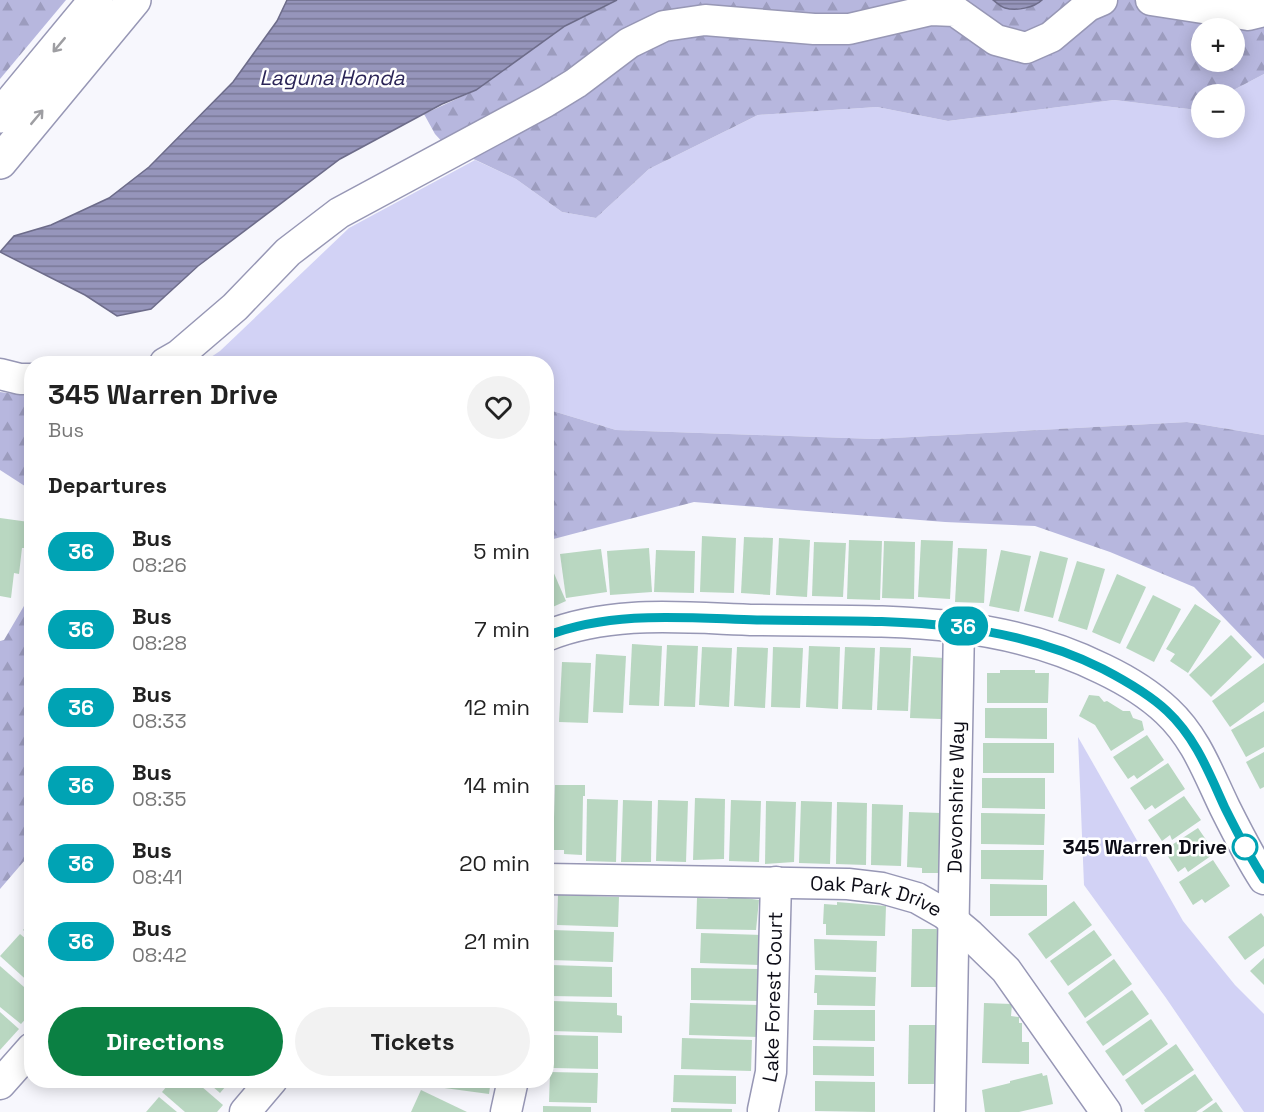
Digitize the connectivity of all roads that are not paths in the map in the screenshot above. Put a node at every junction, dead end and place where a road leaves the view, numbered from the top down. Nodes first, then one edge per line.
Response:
1 (96, 0) edge
2 (134, 0) edge
3 (1102, 0) edge
4 (1151, 0) edge
5 (1264, 11) edge
6 (0, 116) edge
7 (0, 162) edge
8 (177, 356) edge
9 (0, 374) edge
10 (24, 380) edge
11 (958, 626) junction
12 (554, 634) edge
13 (554, 879) edge
14 (1264, 879) edge
15 (776, 882) junction
16 (953, 920) junction
17 (24, 1057) edge
18 (0, 1084) edge
19 (265, 1088) edge
20 (511, 1088) edge
21 (764, 1110) dead end
22 (245, 1112) edge
23 (506, 1112) edge
24 (950, 1112) edge
25 (1106, 1112) edge

1 -> 6 main road
7 -> 2 main road
3 - 8 street
4 - 5 street
9 - 10 street
11 - 12 street
11 - 14 street
11 - 16 street, Devonshire Way
13 - 15 street, Oak Park Drive
15 - 16 street, Oak Park Drive
15 - 21 street, Lake Forest Court
16 - 24 street, Devonshire Way
16 - 25 street, Oak Park Drive
17 - 18 street
19 - 22 street
20 - 23 street

